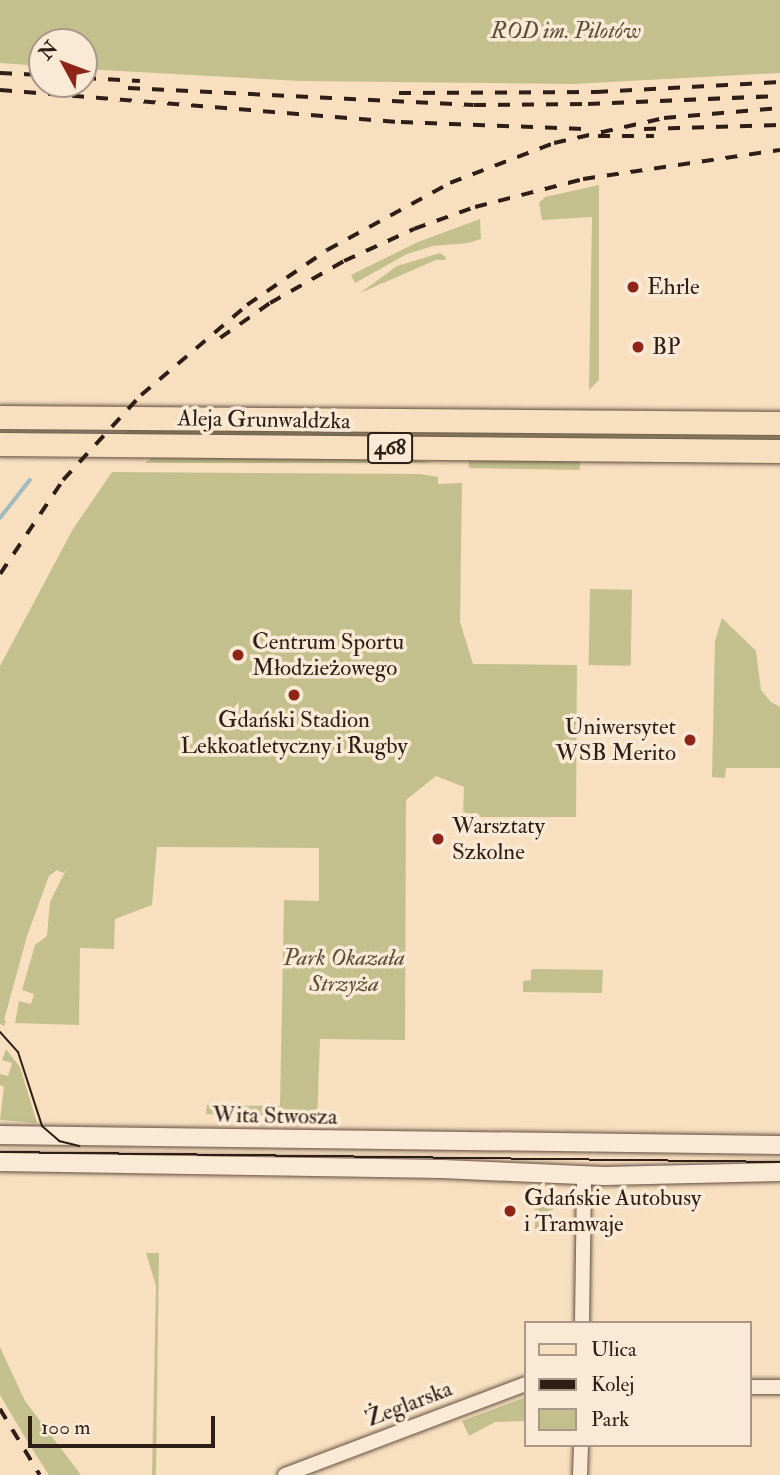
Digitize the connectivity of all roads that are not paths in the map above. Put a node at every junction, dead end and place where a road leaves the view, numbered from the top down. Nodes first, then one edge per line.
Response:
1 (0, 417) edge
2 (780, 423) edge
3 (0, 444) edge
4 (780, 451) edge
5 (0, 1135) edge
6 (443, 1143) junction
7 (780, 1145) edge
8 (0, 1162) edge
9 (442, 1169) junction
10 (780, 1172) edge
11 (584, 1175) junction
12 (582, 1321) edge
13 (524, 1385) edge
14 (752, 1387) edge
15 (780, 1387) edge
16 (581, 1447) edge
17 (304, 1471) edge
18 (285, 1475) edge
19 (580, 1475) edge

1 - 2 main road, Aleja Grunwaldzka / 468
3 - 4 main road, Aleja Grunwaldzka / 468
5 - 6 street, Wita Stwosza
6 - 7 street, Wita Stwosza
6 - 9 street
8 - 9 street
9 - 11 street
10 - 11 street
11 - 12 street
13 - 17 street, Żeglarska
14 - 15 street
16 - 19 street
17 - 18 street, Żeglarska

